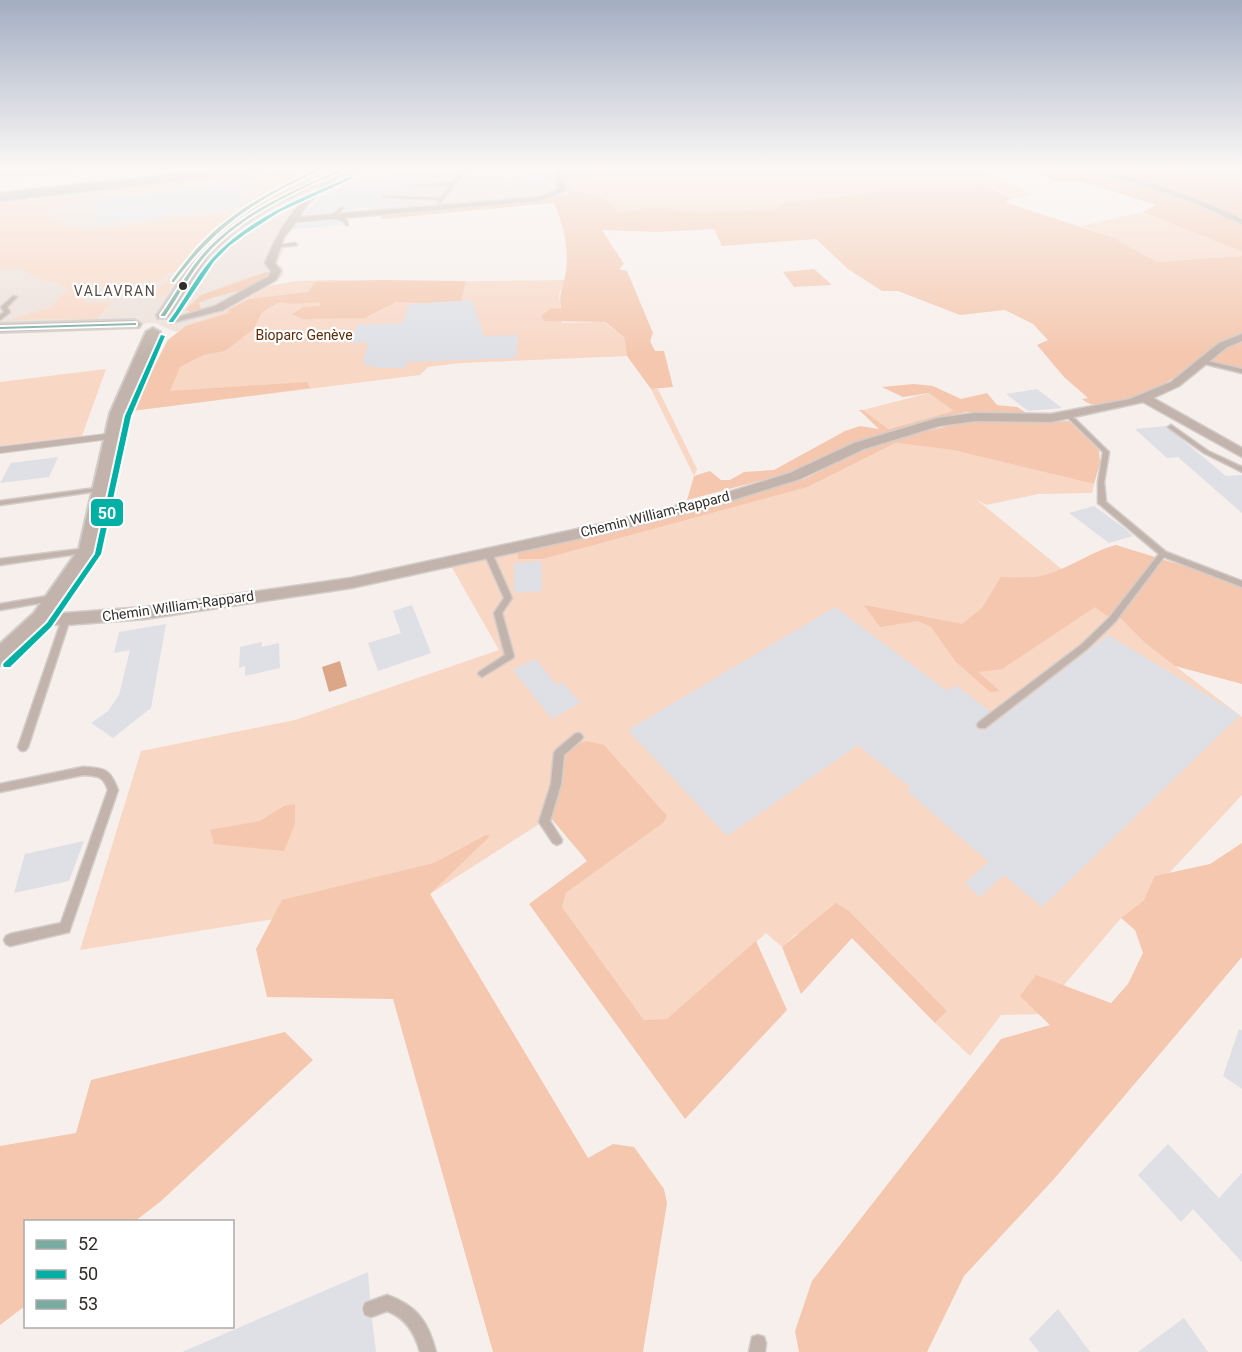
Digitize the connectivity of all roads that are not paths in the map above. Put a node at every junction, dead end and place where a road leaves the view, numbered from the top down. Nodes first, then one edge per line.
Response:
1 (228, 231) edge
2 (286, 231) edge
3 (295, 244) dead end
4 (277, 246) junction
5 (15, 299) dead end
6 (0, 318) edge
7 (169, 318) junction
8 (134, 324) junction
9 (0, 328) edge
10 (153, 332) junction
11 (1242, 337) edge
12 (1203, 363) junction
13 (1242, 371) edge
14 (1145, 398) junction
15 (1068, 415) junction
16 (1170, 427) dead end
17 (114, 436) junction
18 (0, 450) edge
19 (1242, 453) edge
20 (1242, 470) edge
21 (103, 489) junction
22 (0, 503) edge
23 (88, 550) junction
24 (488, 553) junction
25 (1163, 554) junction
26 (0, 562) edge
27 (1242, 584) edge
28 (57, 598) junction
29 (0, 607) edge
30 (41, 618) junction
31 (66, 619) junction
32 (0, 657) edge
33 (482, 674) dead end
34 (982, 725) dead end
35 (578, 737) dead end
36 (23, 747) dead end
37 (0, 788) edge
38 (557, 840) dead end
39 (10, 940) dead end
40 (371, 1309) dead end
41 (428, 1352) edge

1 - 7 street
2 - 4 street
3 - 4 lane
4 - 7 street
5 - 6 lane
7 - 8 street
7 - 10 street
8 - 9 street
8 - 10 street
10 - 17 street
11 - 12 street, Chemin William-Rappard
12 - 13 lane
12 - 14 street, Chemin William-Rappard
14 - 15 street, Chemin William-Rappard
14 - 19 street
15 - 24 street, Chemin William-Rappard
15 - 25 lane
16 - 20 lane
17 - 18 street
17 - 21 street
21 - 22 lane
21 - 23 street
23 - 26 lane
23 - 28 street
24 - 31 street, Chemin William-Rappard
24 - 33 lane
25 - 27 lane
25 - 34 lane
28 - 29 lane
28 - 30 street
30 - 31 street, Chemin William-Rappard
30 - 32 street
31 - 36 lane
35 - 38 lane
37 - 39 lane
40 - 41 lane

